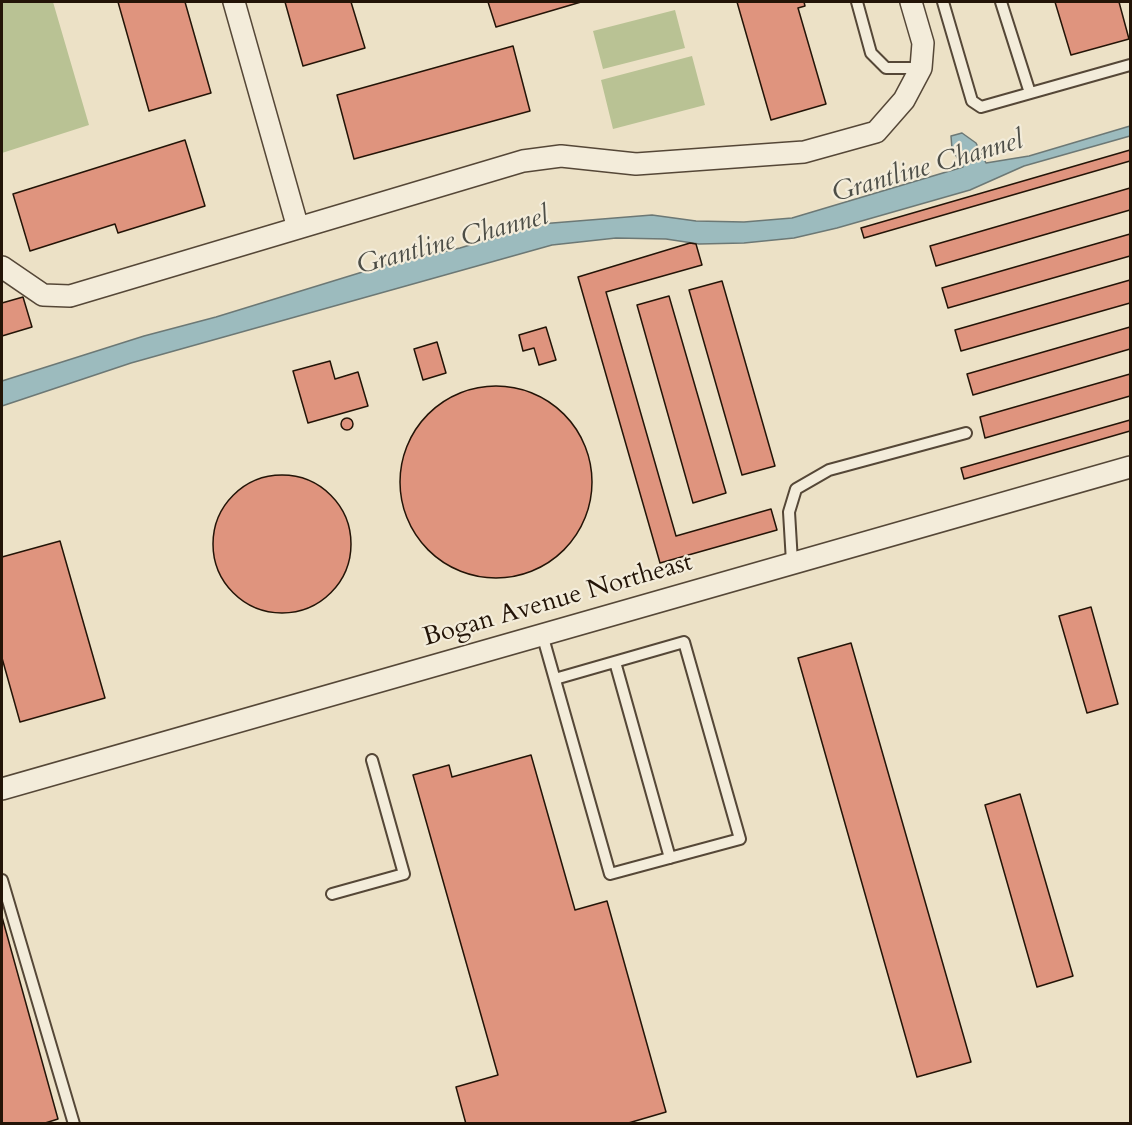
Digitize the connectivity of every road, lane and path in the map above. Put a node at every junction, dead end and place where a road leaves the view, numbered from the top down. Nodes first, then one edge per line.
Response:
1 (234, 2) edge
2 (857, 2) edge
3 (911, 2) edge
4 (943, 2) edge
5 (1001, 2) edge
6 (1131, 65) edge
7 (921, 68) junction
8 (1030, 93) junction
9 (298, 228) junction
10 (2, 267) edge
11 (966, 433) dead end
12 (1131, 467) edge
13 (792, 562) junction
14 (542, 634) junction
15 (615, 662) junction
16 (555, 679) junction
17 (372, 760) dead end
18 (2, 789) edge
19 (670, 858) junction
20 (2, 880) edge
21 (332, 894) dead end
22 (74, 1124) edge

1 - 9 street
2 - 7 lane
3 - 7 street
4 - 8 lane
5 - 8 lane
6 - 8 lane
7 - 9 street
9 - 10 street
11 - 13 lane
12 - 13 street, Bogan Avenue Northeast
13 - 14 street, Bogan Avenue Northeast
14 - 16 lane
14 - 18 street, Bogan Avenue Northeast
15 - 16 lane
15 - 19 lane
15 - 19 lane
16 - 19 lane
17 - 21 lane
20 - 22 lane

